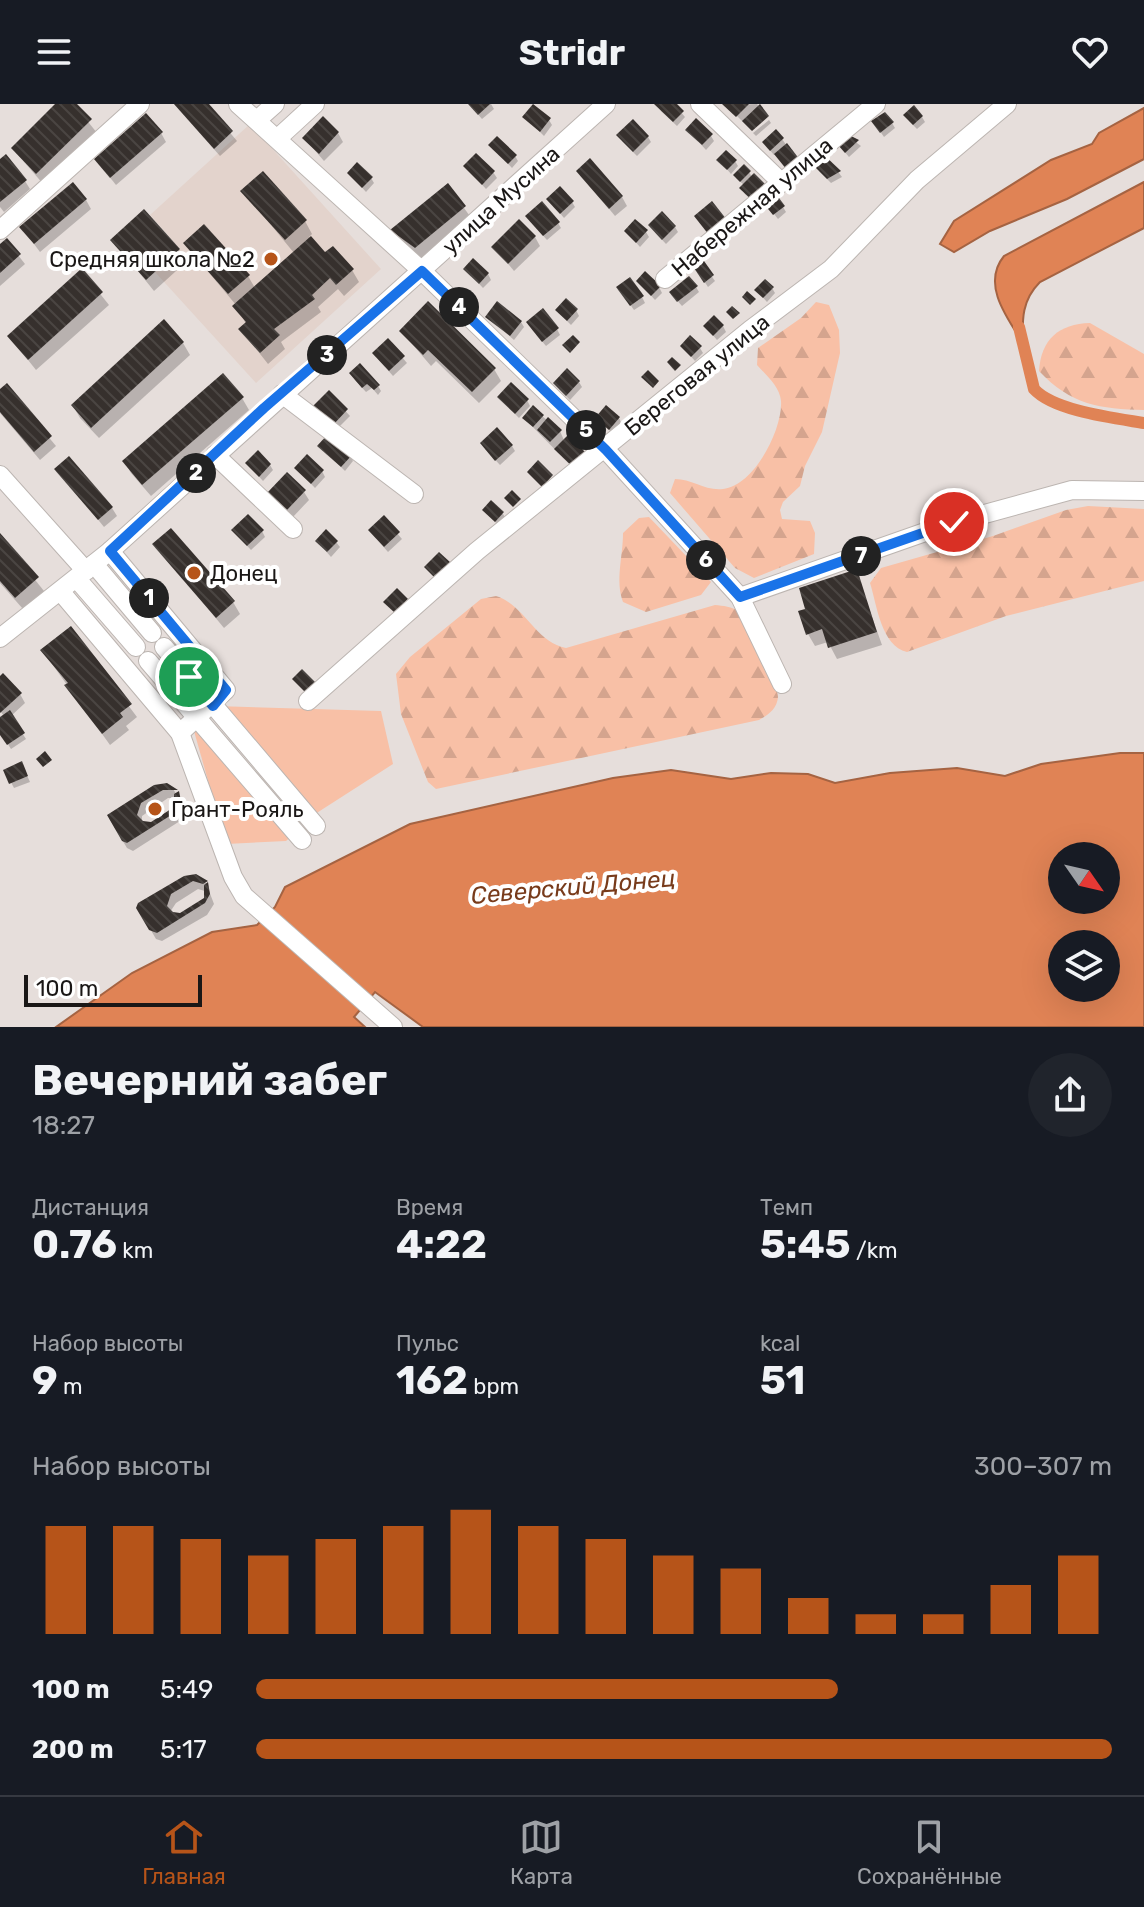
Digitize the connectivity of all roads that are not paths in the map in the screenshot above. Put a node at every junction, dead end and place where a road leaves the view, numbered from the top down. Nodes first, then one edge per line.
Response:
1 (140, 104) edge
2 (238, 104) edge
3 (275, 104) edge
4 (315, 104) edge
5 (606, 104) edge
6 (700, 104) edge
7 (876, 104) edge
8 (1007, 104) edge
9 (257, 120) junction
10 (278, 138) junction
11 (781, 182) junction
12 (0, 230) edge
13 (422, 271) junction
14 (665, 279) dead end
15 (282, 394) junction
16 (606, 450) junction
17 (215, 455) junction
18 (0, 475) edge
19 (1144, 491) edge
20 (414, 494) dead end
21 (293, 529) dead end
22 (110, 551) junction
23 (86, 571) junction
24 (61, 592) junction
25 (740, 597) junction
26 (0, 638) edge
27 (782, 684) dead end
28 (308, 701) dead end
29 (213, 706) junction
30 (198, 718) junction
31 (180, 733) junction
32 (316, 826) dead end
33 (302, 840) dead end
34 (393, 1027) edge

1 - 12 street
2 - 9 street
3 - 9 street
4 - 10 street
5 - 13 street, улица Мусина
6 - 11 street
7 - 11 street, Набережная улица
8 - 16 street, Береговая улица
9 - 10 street
10 - 13 street
11 - 14 street, Набережная улица
13 - 15 street, улица Мусина
13 - 16 street
15 - 17 street, улица Мусина
15 - 20 street
16 - 25 street
16 - 28 street, Береговая улица
17 - 21 street
17 - 22 street, улица Мусина
18 - 23 street
19 - 25 street
22 - 23 street, улица Мусина
22 - 29 street
23 - 24 street, улица Мусина
23 - 29 street
23 - 30 street
24 - 26 street
24 - 31 street
25 - 27 street
29 - 30 street
29 - 32 street
30 - 31 street
30 - 33 street
31 - 34 street

